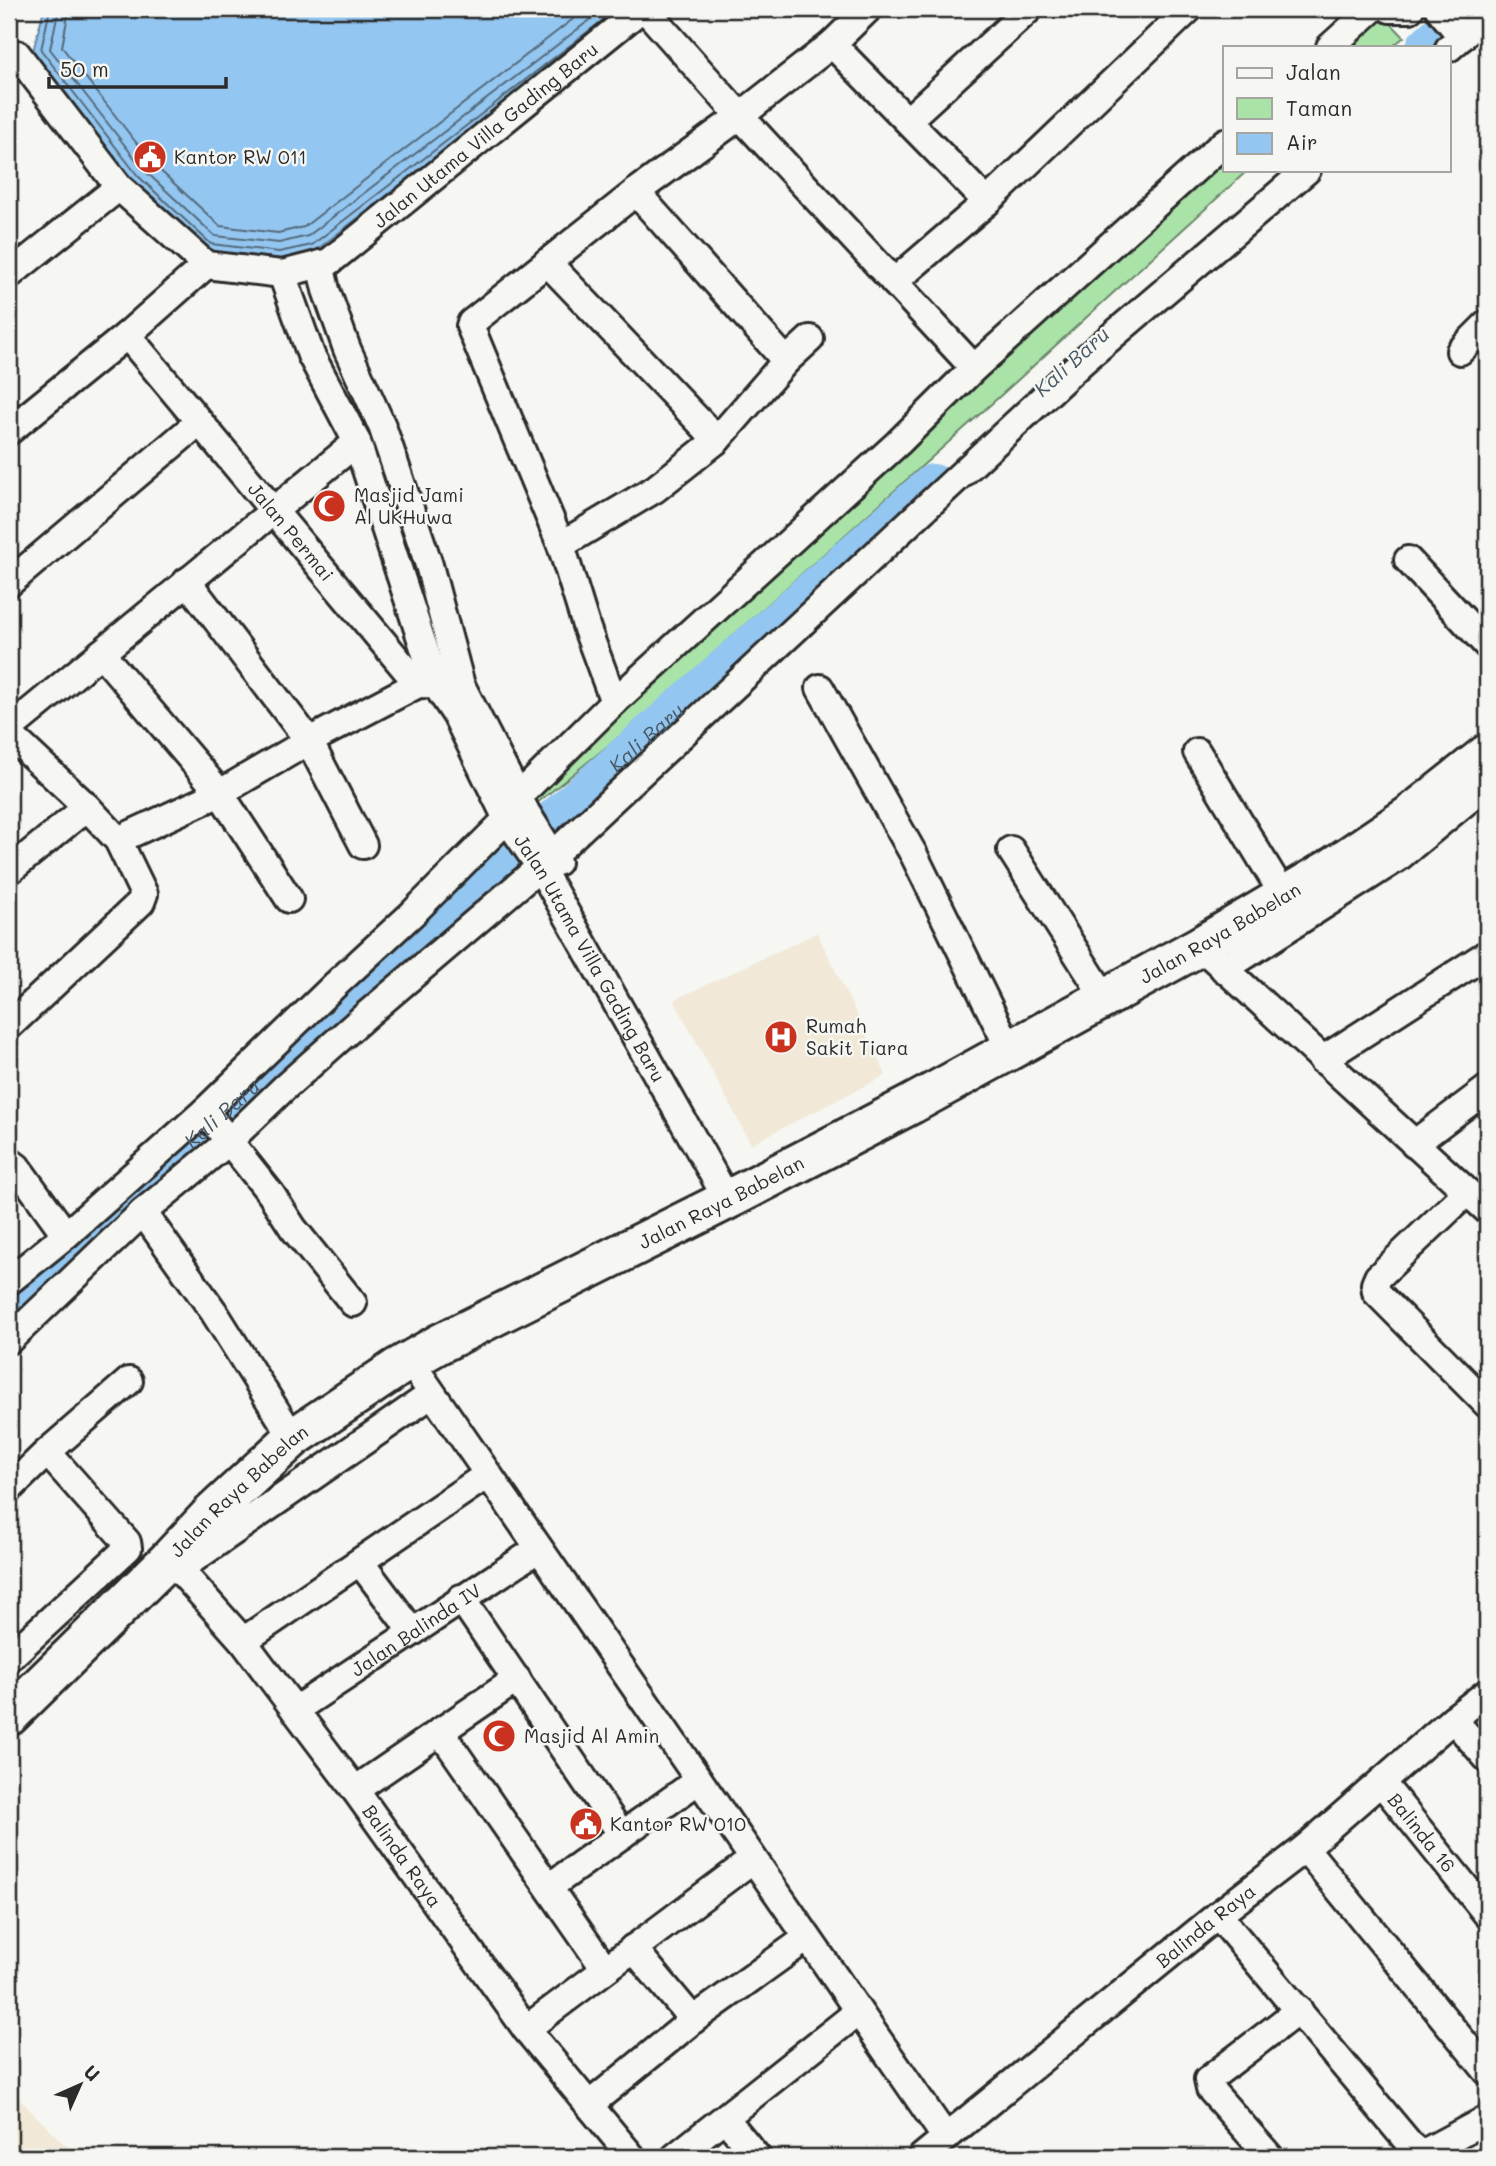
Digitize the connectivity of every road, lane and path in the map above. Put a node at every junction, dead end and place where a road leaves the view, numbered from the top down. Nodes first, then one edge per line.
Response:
1 (643, 9) edge
2 (868, 9) edge
3 (1029, 9) edge
4 (1189, 9) edge
5 (1373, 9) edge
6 (1390, 9) edge
7 (1410, 9) edge
8 (1439, 9) edge
9 (1474, 29) edge
10 (832, 44) junction
11 (1331, 46) edge
12 (17, 54) dead end
13 (740, 116) junction
14 (908, 120) junction
15 (1223, 144) edge
16 (1305, 172) edge
17 (118, 187) junction
18 (636, 192) junction
19 (987, 202) junction
20 (547, 262) junction
21 (325, 263) junction
22 (205, 265) junction
23 (10, 271) edge
24 (282, 274) junction
25 (894, 282) junction
26 (1487, 324) edge
27 (127, 335) junction
28 (810, 339) dead end
29 (1460, 351) dead end
30 (786, 361) junction
31 (974, 368) junction
32 (199, 422) junction
33 (9, 431) edge
34 (717, 440) junction
35 (357, 442) junction
36 (273, 512) junction
37 (561, 545) junction
38 (1408, 560) dead end
39 (187, 581) junction
40 (9, 583) edge
41 (1487, 645) edge
42 (101, 653) junction
43 (439, 685) junction
44 (820, 688) dead end
45 (614, 702) junction
46 (456, 715) joint
47 (9, 732) edge
48 (309, 741) junction
49 (1198, 752) dead end
50 (1487, 754) edge
51 (1487, 784) edge
52 (220, 793) junction
53 (87, 807) junction
54 (516, 813) junction
55 (118, 839) junction
56 (363, 845) dead end
57 (1011, 850) dead end
58 (543, 855) junction
59 (9, 871) edge
60 (1284, 896) junction
61 (289, 900) dead end
62 (1487, 954) edge
63 (1212, 958) junction
64 (336, 988) junction
65 (1105, 998) junction
66 (361, 1014) junction
67 (9, 1026) edge
68 (1010, 1050) junction
69 (1322, 1060) junction
70 (1487, 1089) edge
71 (216, 1125) junction
72 (1414, 1144) junction
73 (9, 1161) edge
74 (1468, 1192) junction
75 (732, 1197) junction
76 (1487, 1210) edge
77 (143, 1212) junction
78 (66, 1235) junction
79 (9, 1282) edge
80 (353, 1303) dead end
81 (9, 1340) edge
82 (410, 1361) junction
83 (129, 1381) dead end
84 (432, 1394) junction
85 (1487, 1404) edge
86 (293, 1438) junction
87 (48, 1452) junction
88 (488, 1475) junction
89 (9, 1489) edge
90 (538, 1549) junction
91 (360, 1562) junction
92 (174, 1564) junction
93 (461, 1598) junction
94 (412, 1631) junction
95 (243, 1641) junction
96 (9, 1658) edge
97 (517, 1679) junction
98 (1487, 1693) edge
99 (295, 1710) junction
100 (9, 1716) edge
101 (1453, 1718) junction
102 (440, 1731) junction
103 (1487, 1758) edge
104 (699, 1780) junction
105 (1381, 1782) junction
106 (355, 1790) junction
107 (622, 1835) junction
108 (1305, 1848) junction
109 (753, 1859) junction
110 (549, 1887) junction
111 (1487, 1914) edge
112 (1219, 1915) junction
113 (807, 1938) junction
114 (633, 1948) junction
115 (605, 1969) junction
116 (1299, 2010) junction
117 (858, 2012) junction
118 (693, 2020) junction
119 (526, 2029) junction
120 (1487, 2071) edge
121 (589, 2105) junction
122 (725, 2118) junction
123 (1487, 2119) edge
124 (946, 2138) junction
125 (1418, 2156) edge
126 (632, 2157) edge
127 (675, 2157) edge
128 (757, 2157) edge
129 (922, 2157) edge
130 (1270, 2157) edge

1 - 13 street
1 - 21 street, Jalan Utama Villa Gading Baru
2 - 10 street
3 - 14 street
4 - 19 street
5 - 11 street
6 - 7 street
8 - 9 street
10 - 13 street
10 - 14 street
12 - 17 street
13 - 18 street
13 - 25 street
14 - 19 street
15 - 31 street
16 - 58 street
17 - 22 street
17 - 23 street
18 - 20 street
18 - 30 street
19 - 25 street
20 - 34 street
20 - 37 street
21 - 24 street
21 - 43 street, Jalan Utama Villa Gading Baru
22 - 24 street
22 - 27 street
24 - 35 street
25 - 31 street
26 - 29 street
27 - 32 street, Jalan Permai
27 - 33 street
28 - 30 street
30 - 34 street
31 - 45 street
32 - 36 street, Jalan Permai
32 - 40 street
34 - 37 street
35 - 36 street
35 - 43 street
36 - 39 street
36 - 43 street, Jalan Permai
37 - 45 street
38 - 41 street
39 - 42 street
39 - 48 street
42 - 47 street
42 - 52 street
43 - 46 street, Jalan Permai
43 - 48 street
43 - 54 street, Jalan Utama Villa Gading Baru
44 - 68 street
45 - 54 street
46 - 54 street, Jalan Utama Villa Gading Baru
47 - 53 street
48 - 52 street
48 - 56 street
49 - 60 street
50 - 60 main road, Jalan Raya Babelan
51 - 63 street
52 - 55 street
52 - 61 street
53 - 55 street
53 - 59 street
54 - 58 street, Jalan Utama Villa Gading Baru
54 - 64 street
55 - 67 street
57 - 65 street
58 - 66 street
58 - 75 street, Jalan Utama Villa Gading Baru
60 - 63 main road, Jalan Raya Babelan
62 - 69 street
63 - 65 main road, Jalan Raya Babelan
63 - 69 street
64 - 66 street
64 - 71 street
65 - 68 main road, Jalan Raya Babelan
66 - 71 street
68 - 75 main road, Jalan Raya Babelan
69 - 72 street
70 - 72 street
71 - 77 street
71 - 78 street
71 - 80 street
72 - 74 street
73 - 78 street
74 - 76 street
74 - 85 street
75 - 82 main road, Jalan Raya Babelan
77 - 81 street
77 - 86 street
78 - 79 street
82 - 84 street
82 - 86 main road, Jalan Raya Babelan
83 - 87 street
84 - 88 street
84 - 92 street
86 - 92 main road, Jalan Raya Babelan
87 - 89 street
87 - 96 street
88 - 90 street
88 - 91 street
90 - 93 street, Jalan Balinda IV
90 - 104 street
91 - 94 street
91 - 95 street
92 - 95 street, Balinda Raya
92 - 100 main road, Jalan Raya Babelan
93 - 94 street, Jalan Balinda IV
93 - 97 street
94 - 99 street, Jalan Balinda IV
95 - 99 street, Balinda Raya
97 - 102 street
97 - 107 street
98 - 101 street, Balinda Raya
99 - 106 street, Balinda Raya
101 - 103 street
101 - 105 street, Balinda Raya
102 - 106 street
102 - 110 street
104 - 107 street
104 - 109 street
105 - 108 street, Balinda Raya
105 - 111 street, Balinda 16
106 - 119 street, Balinda Raya
107 - 110 street
108 - 112 street, Balinda Raya
108 - 120 street
109 - 113 street
109 - 114 street
110 - 115 street
112 - 116 street
112 - 124 street, Balinda Raya
113 - 117 street
113 - 118 street
114 - 115 street
114 - 118 street
115 - 119 street
116 - 125 street
116 - 130 street
117 - 122 street
117 - 124 street
118 - 121 street
119 - 121 street, Balinda Raya
121 - 126 street, Balinda Raya
122 - 127 street
122 - 128 street
123 - 125 street
124 - 129 street, Balinda Raya

